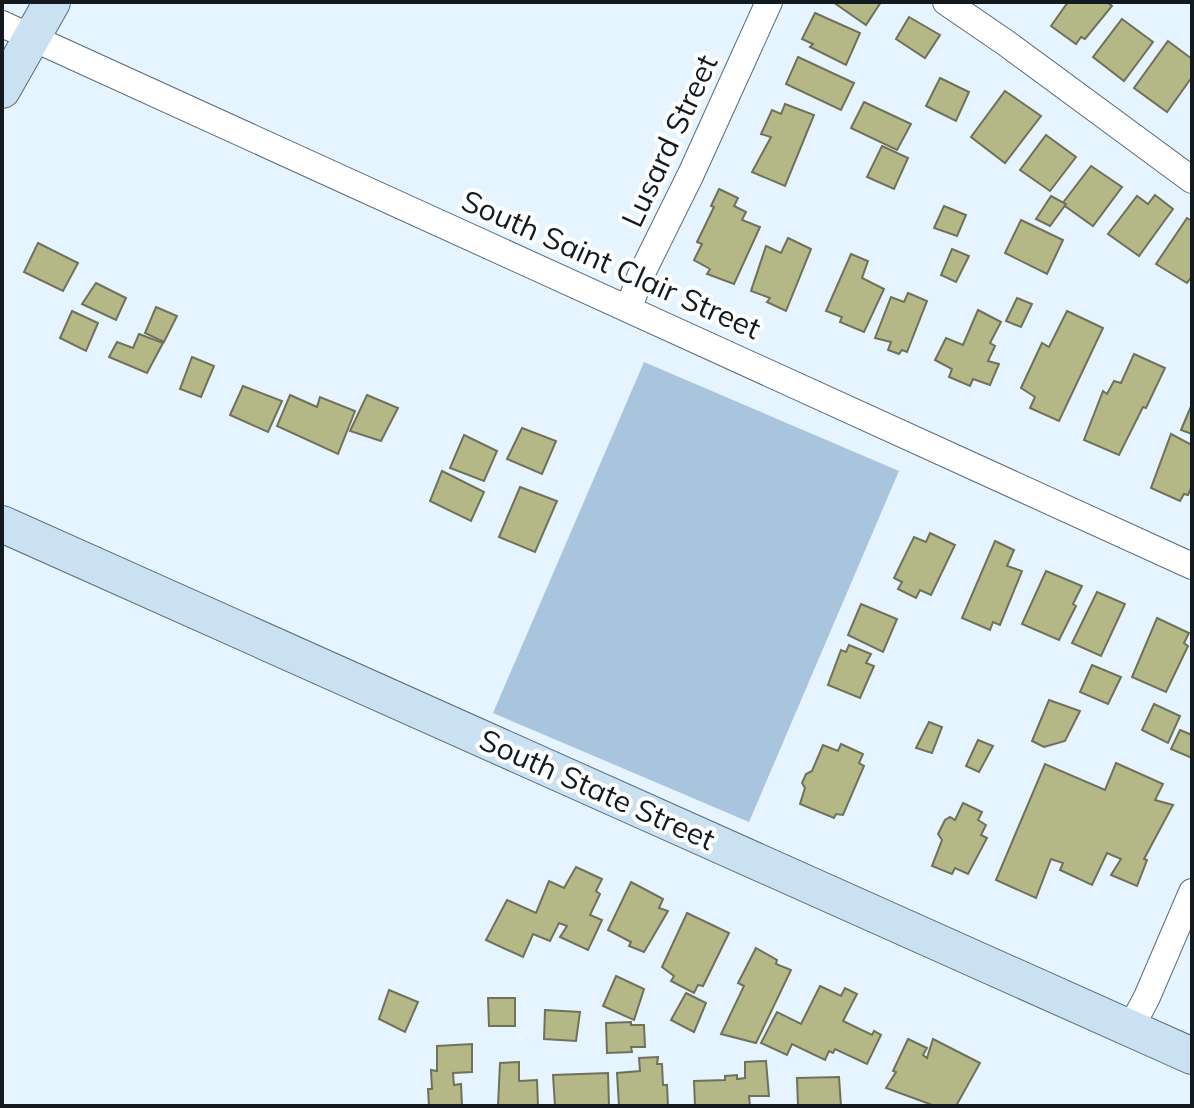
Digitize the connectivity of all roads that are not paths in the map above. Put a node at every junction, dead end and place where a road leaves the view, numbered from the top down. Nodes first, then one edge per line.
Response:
1 (52, 2) edge
2 (769, 2) edge
3 (946, 2) edge
4 (16, 32) edge
5 (2, 90) edge
6 (1192, 180) edge
7 (629, 308) junction
8 (2, 524) edge
9 (1192, 566) edge
10 (1192, 892) edge
11 (1130, 1029) junction
12 (1192, 1056) edge

1 - 4 main road
2 - 7 street, Lusard Street
3 - 6 street
4 - 5 main road
4 - 7 street, South Saint Clair Street
7 - 9 street, South Saint Clair Street
8 - 11 main road, South State Street
10 - 11 street
11 - 12 main road, South State Street

